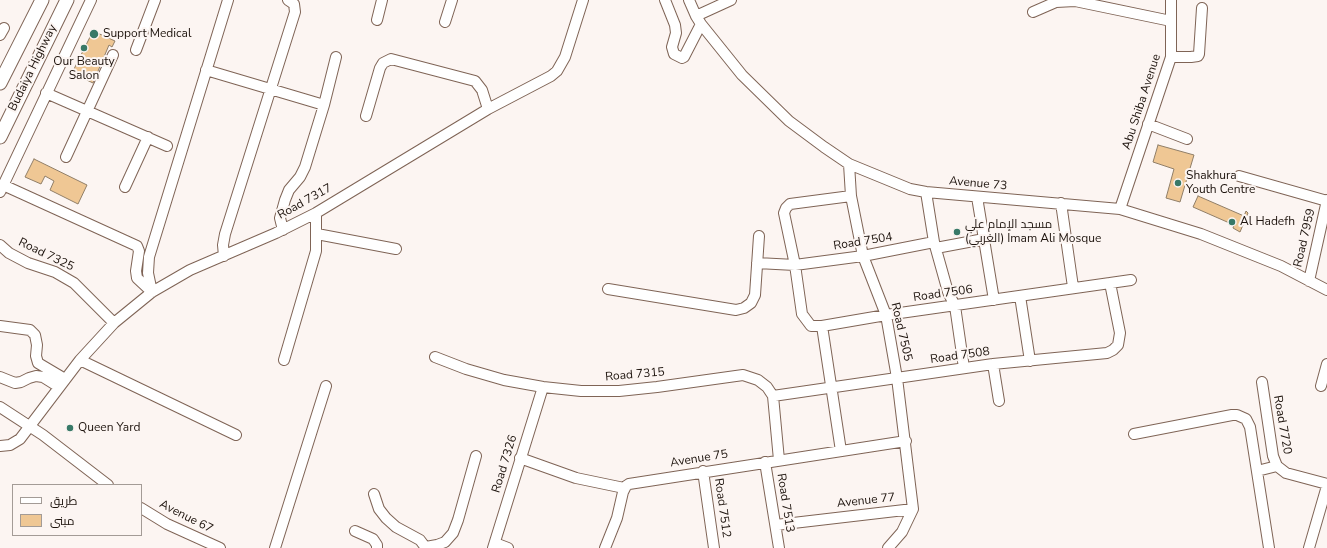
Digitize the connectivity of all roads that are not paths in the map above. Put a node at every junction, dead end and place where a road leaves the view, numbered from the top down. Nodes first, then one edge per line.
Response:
1 (42, 0) edge
2 (67, 0) edge
3 (91, 0) edge
4 (155, 0) edge
5 (228, 0) edge
6 (288, 0) edge
7 (382, 0) edge
8 (452, 0) edge
9 (583, 0) edge
10 (665, 0) edge
11 (689, 0) edge
12 (731, 0) edge
13 (1172, 0) edge
14 (1202, 8) dead end
15 (1034, 12) dead end
16 (377, 20) dead end
17 (698, 20) junction
18 (1171, 20) junction
19 (445, 22) dead end
20 (136, 50) dead end
21 (113, 55) dead end
22 (336, 57) dead end
23 (1171, 57) junction
24 (206, 70) junction
25 (3, 72) edge
26 (0, 82) edge
27 (270, 89) junction
28 (46, 93) junction
29 (324, 106) junction
30 (488, 109) junction
31 (88, 111) junction
32 (366, 116) dead end
33 (1148, 124) junction
34 (0, 137) edge
35 (148, 137) junction
36 (1187, 139) dead end
37 (167, 146) dead end
38 (66, 157) dead end
39 (849, 164) junction
40 (1239, 176) dead end
41 (125, 187) dead end
42 (2, 188) edge
43 (926, 192) junction
44 (852, 196) junction
45 (977, 197) junction
46 (1327, 200) edge
47 (1061, 204) junction
48 (1120, 209) junction
49 (316, 213) junction
50 (283, 230) junction
51 (317, 234) junction
52 (759, 236) dead end
53 (984, 239) junction
54 (0, 245) edge
55 (935, 245) junction
56 (396, 249) dead end
57 (224, 256) junction
58 (863, 256) junction
59 (757, 263) junction
60 (795, 265) junction
61 (1131, 280) dead end
62 (1309, 281) junction
63 (1110, 283) junction
64 (1073, 287) junction
65 (608, 289) dead end
66 (1327, 290) edge
67 (152, 292) junction
68 (1020, 296) junction
69 (994, 300) junction
70 (955, 306) junction
71 (886, 315) junction
72 (114, 323) junction
73 (0, 326) edge
74 (822, 326) junction
75 (435, 357) dead end
76 (80, 360) junction
77 (284, 360) dead end
78 (1030, 361) junction
79 (993, 364) junction
80 (1327, 364) edge
81 (964, 368) junction
82 (0, 377) edge
83 (897, 378) junction
84 (65, 379) junction
85 (1262, 382) dead end
86 (326, 386) dead end
87 (1321, 386) dead end
88 (59, 387) junction
89 (543, 387) junction
90 (832, 387) junction
91 (773, 396) junction
92 (999, 401) dead end
93 (0, 407) edge
94 (30, 426) junction
95 (1134, 434) dead end
96 (236, 435) dead end
97 (906, 441) junction
98 (0, 446) edge
99 (841, 451) junction
100 (476, 456) dead end
101 (520, 458) junction
102 (779, 460) junction
103 (765, 462) junction
104 (1277, 466) junction
105 (703, 471) junction
106 (1257, 471) junction
107 (107, 484) edge
108 (1327, 485) edge
109 (624, 488) junction
110 (374, 494) dead end
111 (142, 509) edge
112 (913, 509) junction
113 (776, 525) junction
114 (355, 531) dead end
115 (494, 546) edge
116 (426, 547) edge
117 (220, 548) edge
118 (275, 548) edge
119 (377, 548) edge
120 (508, 548) edge
121 (605, 548) edge
122 (714, 548) edge
123 (778, 548) edge
124 (888, 548) edge
125 (1269, 548) edge
126 (1309, 548) edge

1 - 25 main road, Budaiya Highway
2 - 34 main road, Budaiya Highway
3 - 28 street
4 - 20 street
5 - 24 street
6 - 27 street
7 - 16 street
8 - 19 street
9 - 30 street, Road 7317
10 - 17 street
11 - 17 street, Avenue 73
12 - 17 street
13 - 18 street, Abu Shiba Avenue
14 - 23 street
15 - 18 street
17 - 39 street, Avenue 73
18 - 23 street, Abu Shiba Avenue
21 - 31 street
22 - 29 street
23 - 33 street, Abu Shiba Avenue
24 - 27 street
24 - 67 street
25 - 26 main road, Budaiya Highway
27 - 29 street
27 - 57 street
28 - 31 street
28 - 42 street
29 - 50 street
30 - 32 street
30 - 49 street, Road 7317
31 - 35 street
31 - 38 street
33 - 36 street
33 - 48 street, Abu Shiba Avenue
35 - 37 street
35 - 41 street
39 - 43 street, Avenue 73
39 - 44 street, Road 7505
40 - 46 street
42 - 67 street
43 - 45 street, Avenue 73
43 - 55 street
44 - 58 street, Road 7505
44 - 60 street
45 - 47 street, Avenue 73
45 - 53 street
46 - 62 street, Road 7959
47 - 48 street, Avenue 73
47 - 64 street
48 - 62 street, Avenue 73
49 - 50 street, Road 7317
49 - 51 street
50 - 57 street, Road 7317
51 - 56 street
51 - 77 street
52 - 59 street
53 - 55 street, Road 7504
53 - 69 street
54 - 72 street, Road 7325
55 - 58 street, Road 7504
55 - 70 street
57 - 67 street, Road 7317
58 - 60 street, Road 7504
58 - 71 street, Road 7505
59 - 60 street, Road 7504
59 - 65 street
60 - 74 street
61 - 63 street, Road 7506
62 - 66 street, Avenue 73
63 - 64 street, Road 7506
63 - 78 street, Road 7508
64 - 68 street, Road 7506
67 - 72 street, Road 7317
68 - 69 street, Road 7506
68 - 78 street
69 - 70 street, Road 7506
70 - 71 street, Road 7506
70 - 81 street
71 - 74 street, Road 7506
71 - 83 street, Road 7505
72 - 76 street, Road 7317
73 - 84 street
74 - 90 street
75 - 89 street, Road 7315
76 - 84 street, Road 7317
76 - 96 street
78 - 79 street, Road 7508
79 - 81 street, Road 7508
79 - 92 street
80 - 87 street
81 - 83 street, Road 7508
82 - 88 street
83 - 90 street, Road 7508
83 - 97 street, Road 7505
84 - 88 street, Road 7317
85 - 104 street, Road 7720
86 - 118 street
88 - 94 street, Road 7317
89 - 91 street, Road 7315
89 - 101 street, Road 7326
90 - 91 street
90 - 99 street
91 - 102 street
93 - 94 street
94 - 98 street, Road 7317
94 - 107 street
95 - 106 street
97 - 99 street, Avenue 75
97 - 112 street, Road 7505
99 - 102 street, Avenue 75
100 - 116 street
101 - 109 street
101 - 115 street, Road 7326
102 - 103 street, Avenue 75
103 - 105 street, Avenue 75
103 - 113 street, Road 7513
104 - 106 street
104 - 108 street, Road 7720
105 - 109 street, Avenue 75
105 - 122 street, Road 7512
106 - 125 street
108 - 126 street
109 - 121 street
110 - 116 street
111 - 117 street, Avenue 67
112 - 113 street, Avenue 77
112 - 124 street, Avenue 77
113 - 123 street, Road 7513
114 - 119 street
115 - 120 street

